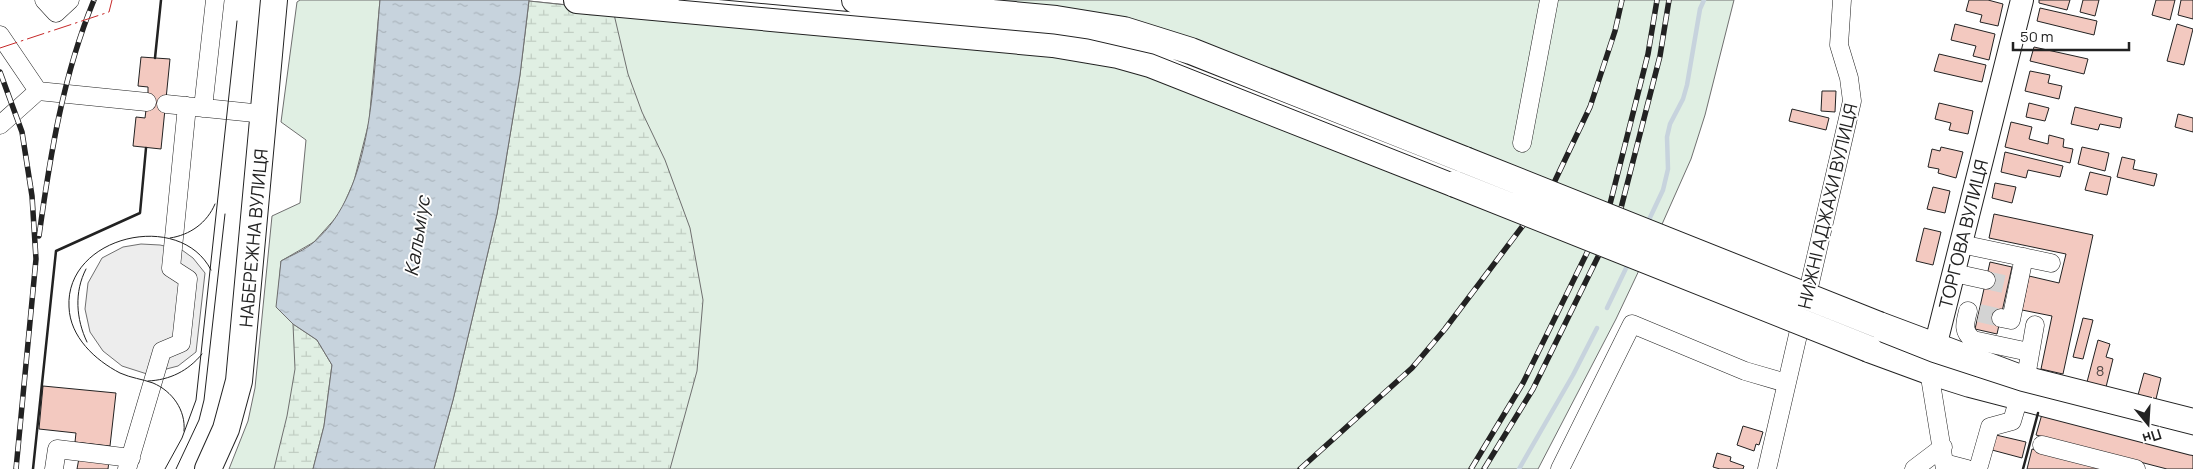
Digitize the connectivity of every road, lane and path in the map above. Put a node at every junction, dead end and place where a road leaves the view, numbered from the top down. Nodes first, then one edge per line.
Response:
1 (44, 0) edge
2 (70, 0) edge
3 (215, 0) edge
4 (274, 0) edge
5 (577, 0) edge
6 (855, 0) edge
7 (1550, 0) edge
8 (1842, 0) edge
9 (2022, 0) edge
10 (0, 36) edge
11 (38, 91) junction
12 (147, 102) dead end
13 (166, 104) dead end
14 (195, 107) junction
15 (264, 114) junction
16 (0, 125) edge
17 (1522, 143) dead end
18 (1961, 244) junction
19 (2024, 258) junction
20 (2051, 263) dead end
21 (1954, 273) junction
22 (1986, 280) tunnel mouth
23 (1945, 306) junction
24 (2001, 318) dead end
25 (2035, 325) dead end
26 (1935, 346) junction
27 (2029, 352) junction
28 (1929, 372) junction
29 (1786, 382) junction
30 (2019, 405) junction
31 (2193, 422) edge
32 (2193, 442) edge
33 (2042, 445) dead end
34 (1944, 460) edge
35 (129, 463) edge
36 (54, 469) edge
37 (208, 469) edge
38 (1560, 469) edge
39 (1767, 469) edge
40 (1914, 469) edge
41 (1967, 469) edge
42 (1978, 469) edge
43 (2136, 469) edge

1 - 2 street
3 - 14 street
4 - 15 highway, НАБЕРЕЖНА ВУЛИЦЯ
5 - 28 highway, bridge
6 - 26 highway, bridge
7 - 17 street
8 - 29 street, НИЖНІ АДЖАХИ ВУЛИЦЯ
9 - 18 main road, ТОРГОВА ВУЛИЦЯ
10 - 11 street
11 - 12 street
11 - 16 street
13 - 14 street
14 - 15 street
14 - 35 street
15 - 37 highway, НАБЕРЕЖНА ВУЛИЦЯ
18 - 19 street
18 - 21 main road, ТОРГОВА ВУЛИЦЯ
19 - 20 street
19 - 24 street
21 - 22 street
21 - 23 main road, ТОРГОВА ВУЛИЦЯ
23 - 26 main road, ТОРГОВА ВУЛИЦЯ
23 - 27 street
25 - 27 street
26 - 28 main road, ТОРГОВА ВУЛИЦЯ
26 - 30 highway
27 - 30 street
28 - 30 highway
28 - 34 street, ТОРГОВА ВУЛИЦЯ
29 - 38 street
29 - 39 street, НИЖНІ АДЖАХИ ВУЛИЦЯ
30 - 31 highway
30 - 32 highway
30 - 42 street
33 - 43 street
34 - 40 street
34 - 41 street
35 - 36 street

